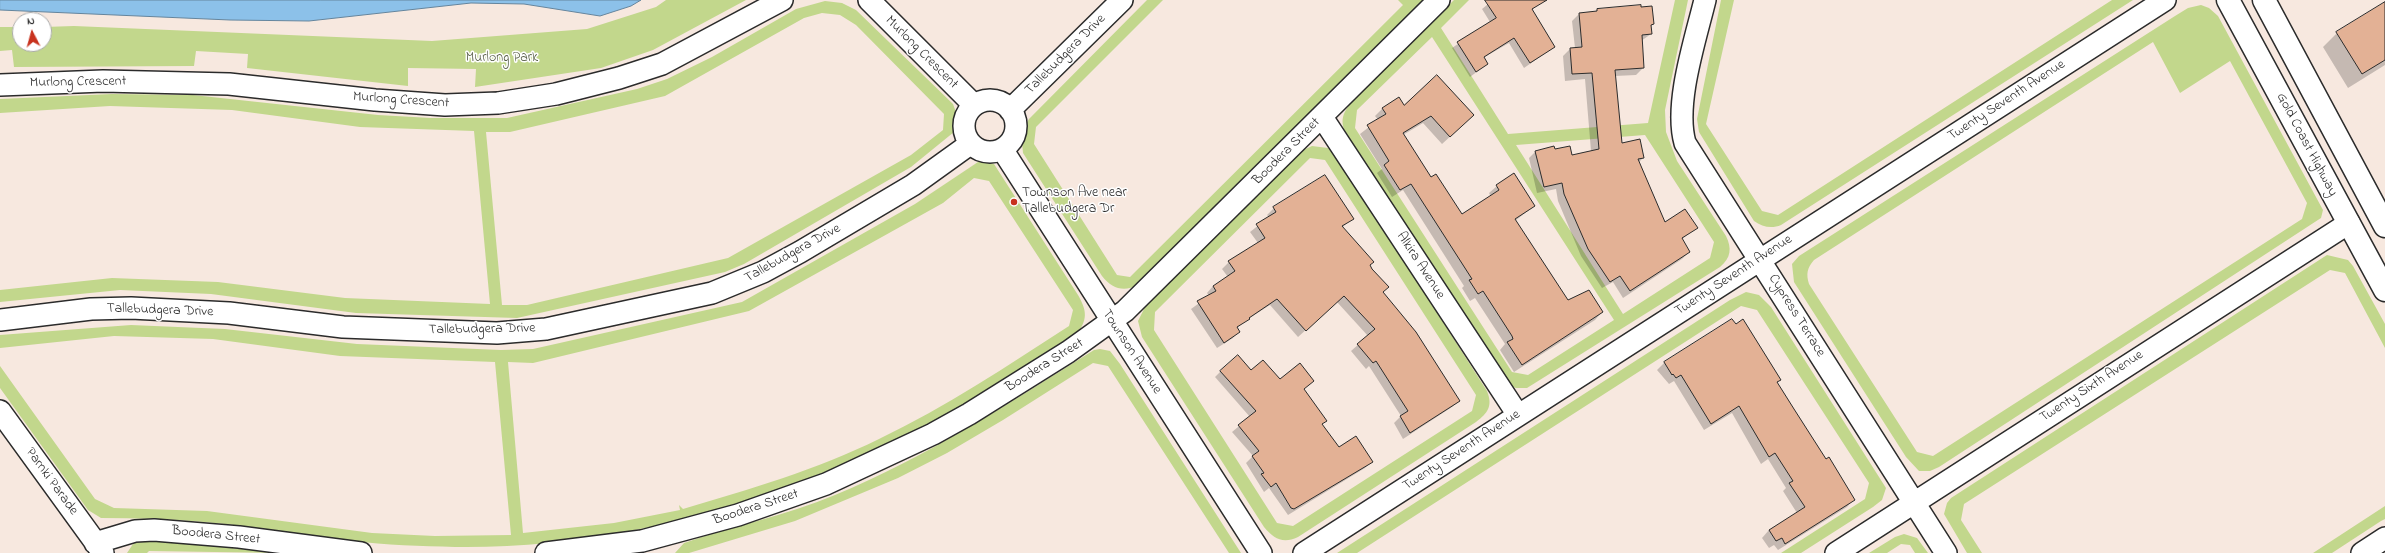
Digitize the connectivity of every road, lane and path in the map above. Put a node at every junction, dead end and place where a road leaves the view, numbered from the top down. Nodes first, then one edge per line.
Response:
1 (782, 0) edge
2 (869, 0) edge
3 (1122, 0) edge
4 (1439, 0) edge
5 (1705, 0) edge
6 (2166, 0) edge
7 (2228, 0) edge
8 (2264, 0) edge
9 (0, 85) edge
10 (974, 105) junction
11 (1010, 110) junction
12 (1322, 117) junction
13 (970, 144) junction
14 (1002, 149) junction
15 (2348, 223) junction
16 (2385, 226) edge
17 (1761, 259) junction
18 (2385, 290) edge
19 (0, 320) edge
20 (1112, 322) junction
21 (0, 411) edge
22 (1518, 416) junction
23 (1914, 503) junction
24 (2385, 538) edge
25 (647, 547) edge
26 (99, 548) edge
27 (361, 553) edge
28 (546, 553) edge
29 (1261, 553) edge
30 (1304, 553) edge
31 (1836, 553) edge
32 (1946, 553) edge
33 (2362, 553) edge

1 - 9 street, Murlong Crescent
2 - 10 street, Murlong Crescent
3 - 11 street, Tallebudgera Drive
4 - 12 street, Boodera Street
5 - 17 street, Cypress Terrace
6 - 17 street, Twenty Seventh Avenue
7 - 15 highway, Gold Coast Highway
8 - 16 highway
10 - 11 street
10 - 13 street
11 - 14 street
12 - 20 street, Boodera Street
12 - 22 street, Alkira Avenue
13 - 14 street
13 - 19 street, Tallebudgera Drive
14 - 20 street, Townson Avenue
15 - 18 highway, Gold Coast Highway
15 - 23 street, Twenty Sixth Avenue
17 - 22 street, Twenty Seventh Avenue
17 - 23 street, Cypress Terrace
20 - 25 street, Boodera Street
20 - 29 street, Townson Avenue
21 - 26 street, Parnki Parade
22 - 30 street, Twenty Seventh Avenue
23 - 31 street, Twenty Sixth Avenue
23 - 32 street, Cypress Terrace
24 - 33 street
25 - 28 street, Boodera Street
26 - 27 street, Boodera Street

